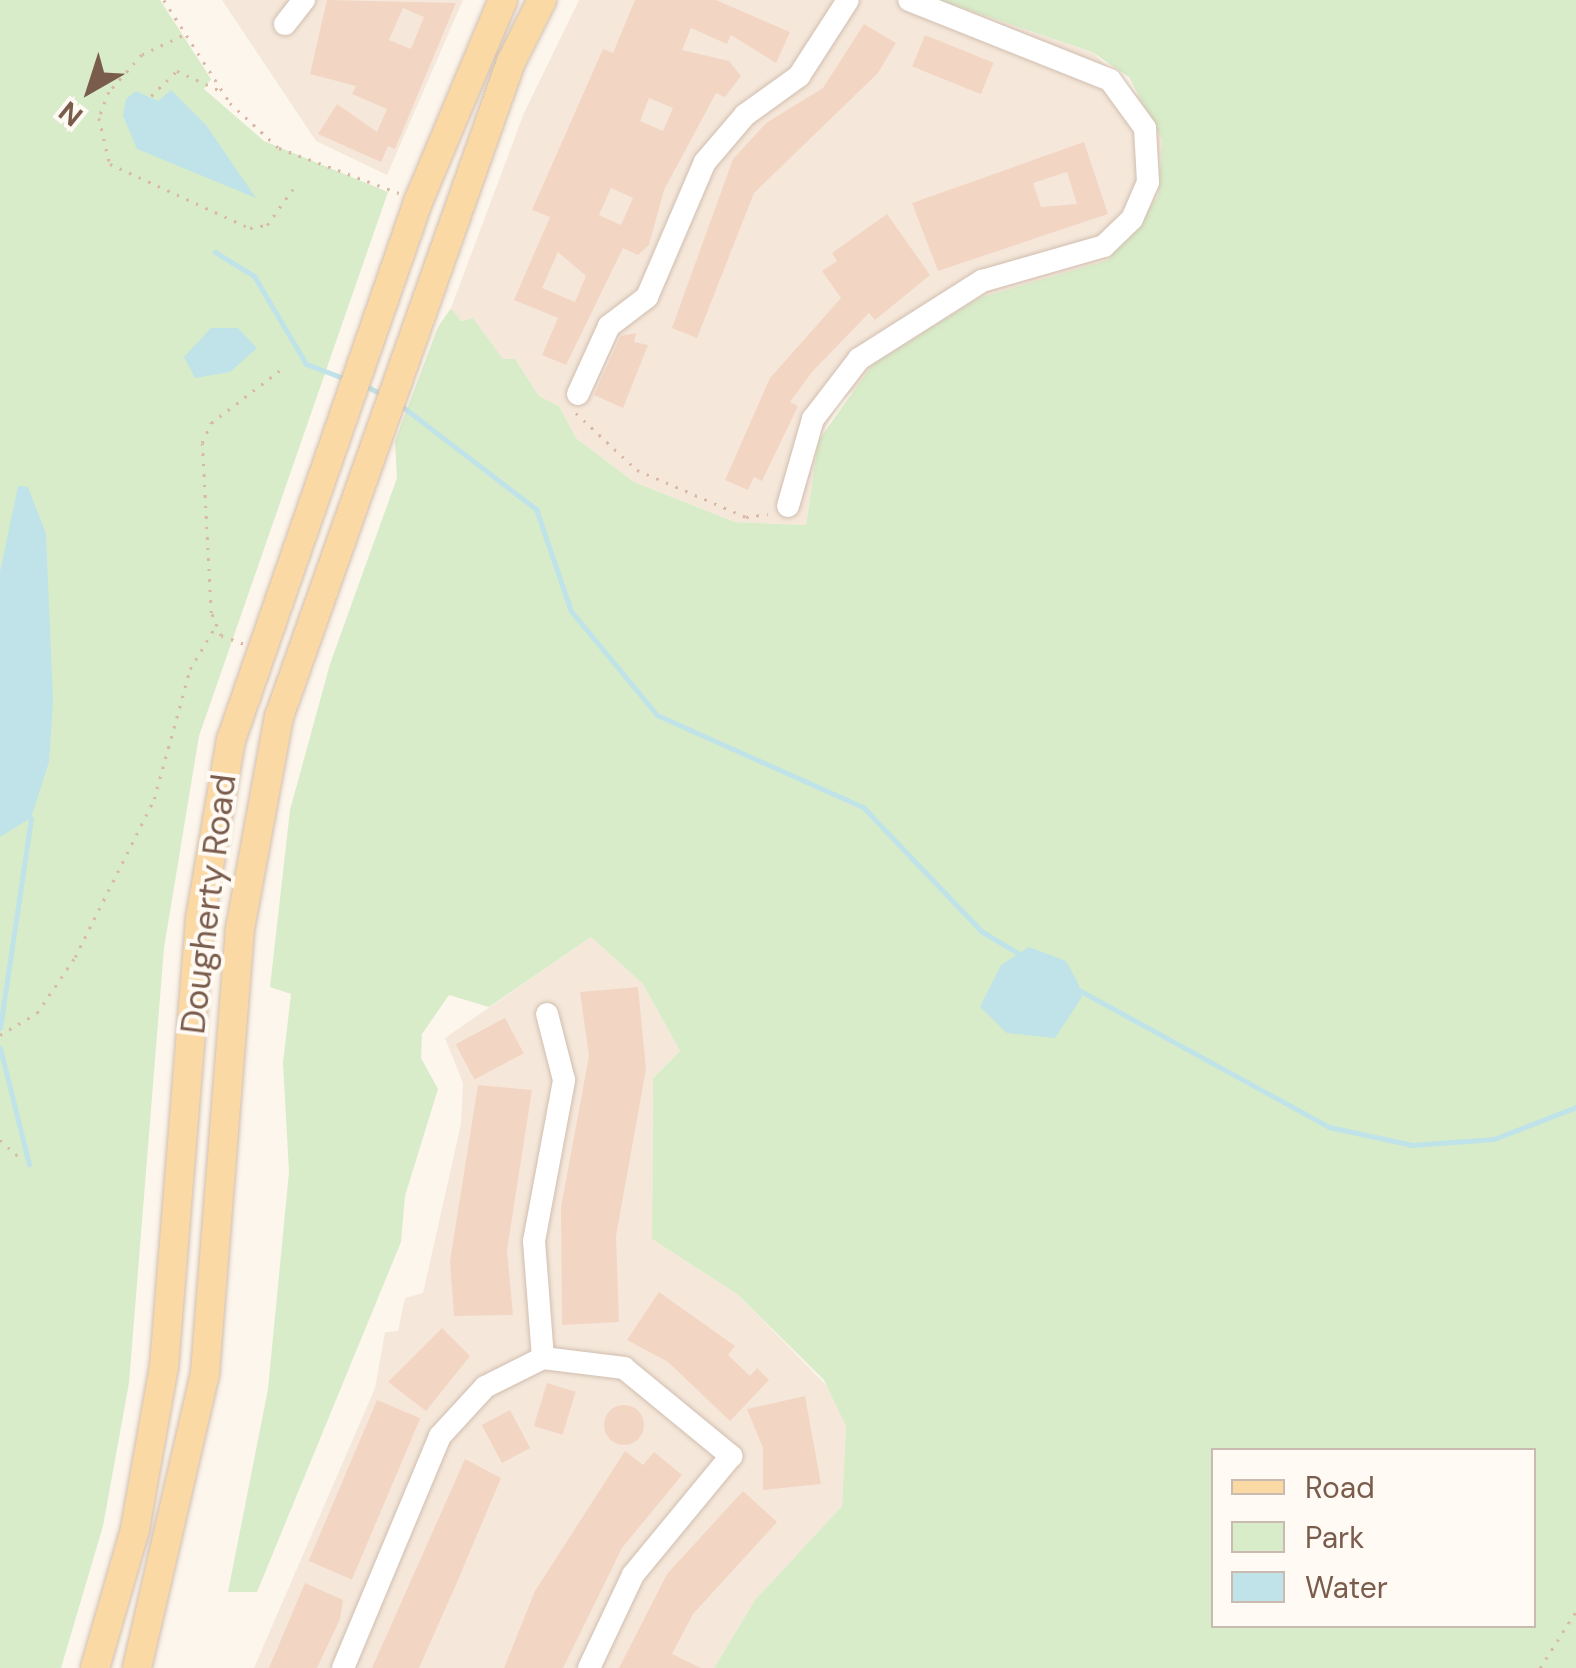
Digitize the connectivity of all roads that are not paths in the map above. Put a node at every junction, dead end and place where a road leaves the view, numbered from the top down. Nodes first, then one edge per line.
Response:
1 (304, 0) edge
2 (503, 0) edge
3 (542, 0) edge
4 (848, 0) edge
5 (908, 0) edge
6 (284, 24) dead end
7 (578, 394) road end
8 (788, 506) road end
9 (547, 1014) dead end
10 (543, 1358) junction
11 (95, 1668) edge
12 (138, 1668) edge
13 (343, 1668) edge
14 (589, 1668) edge

1 - 6 street
2 - 11 main road, Dougherty Road
3 - 12 main road, Dougherty Road
4 - 7 street
5 - 8 street
9 - 10 street
10 - 13 street
10 - 14 street

